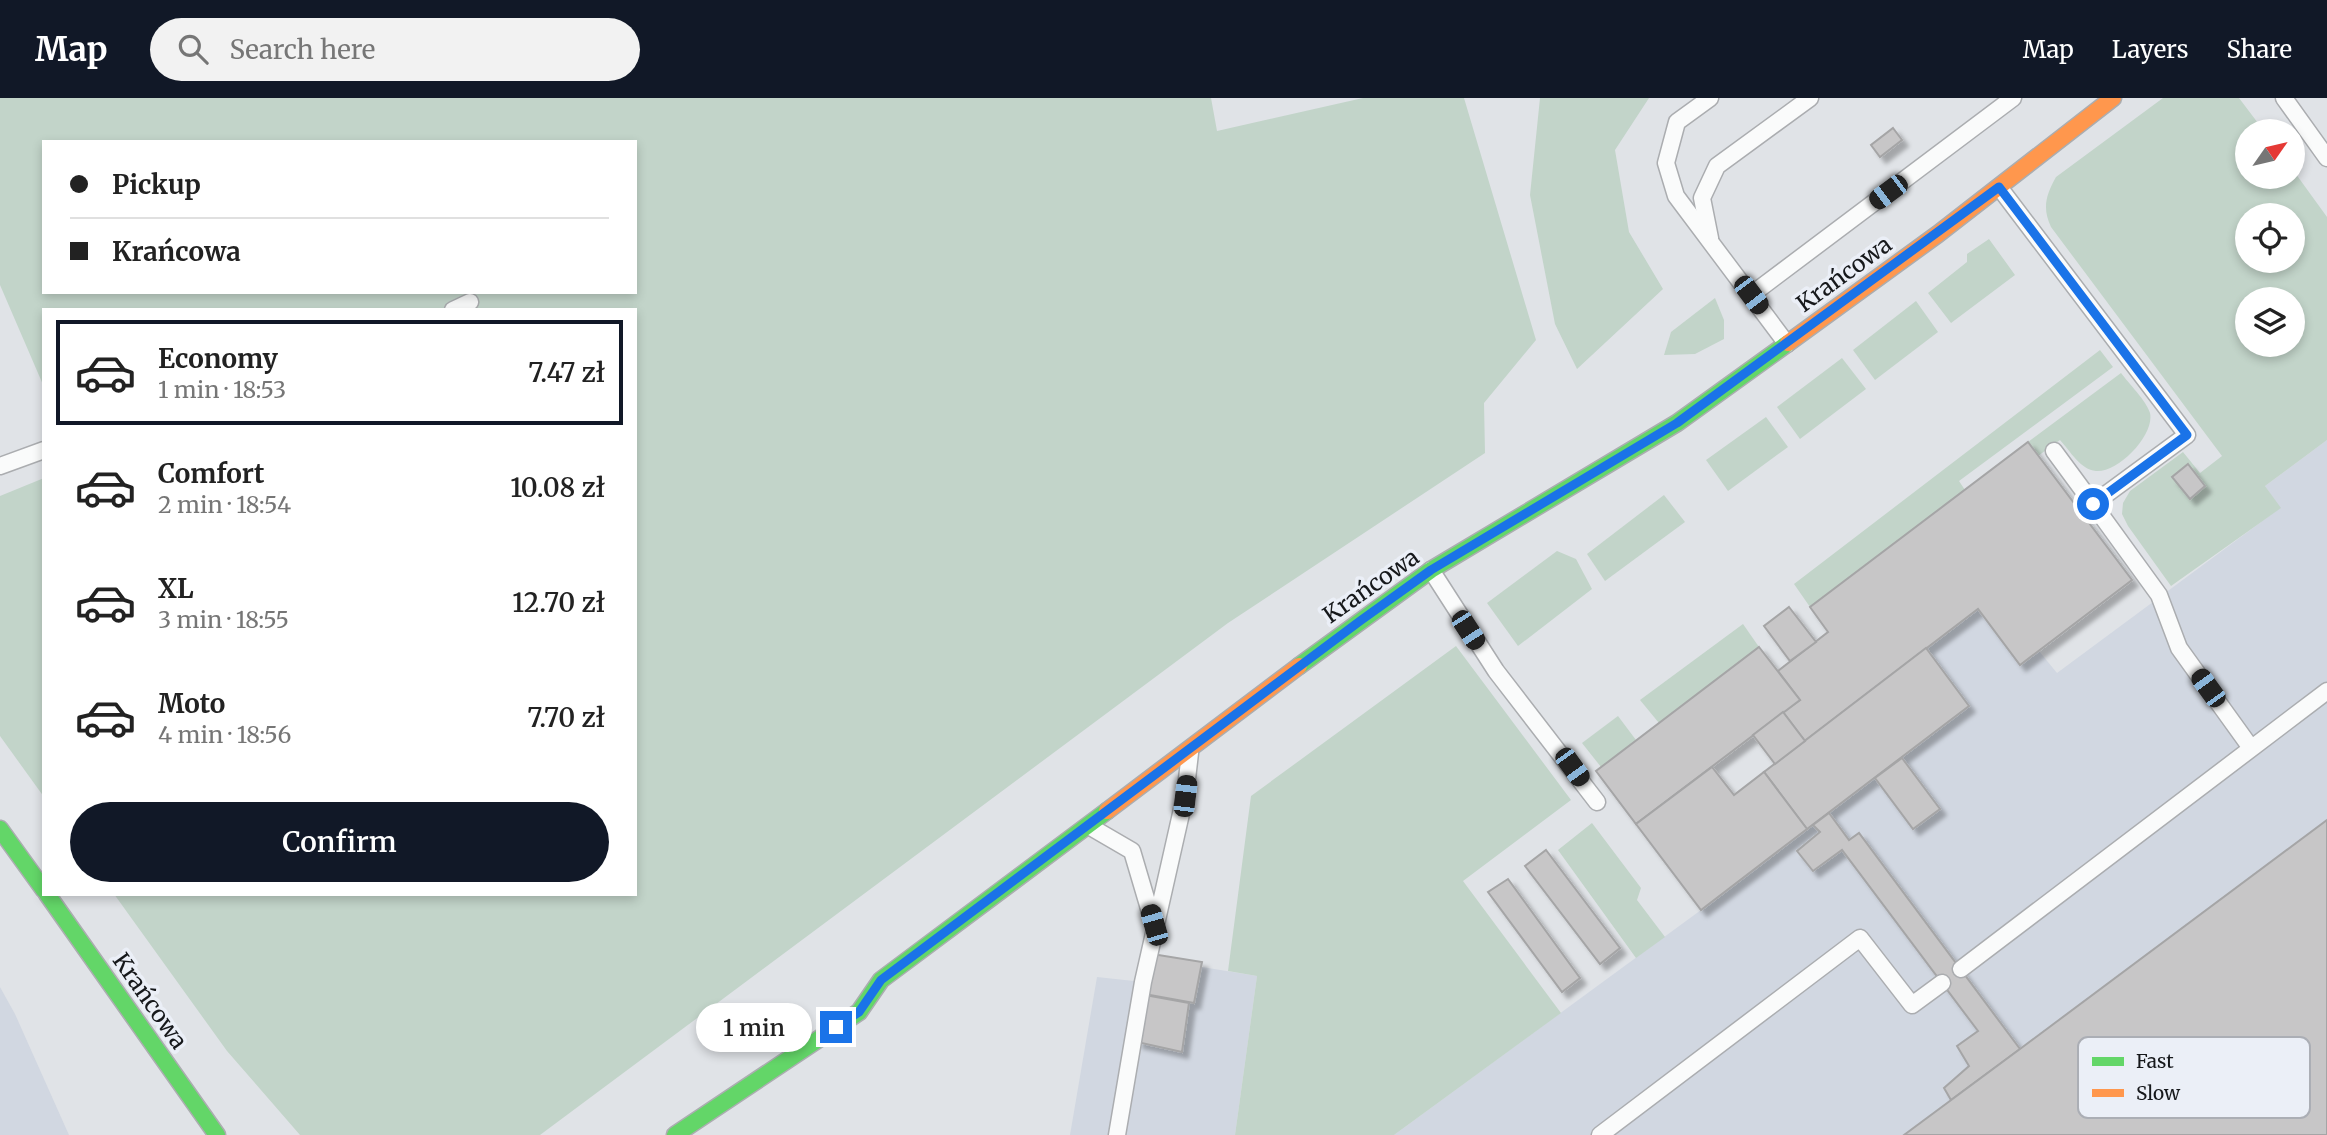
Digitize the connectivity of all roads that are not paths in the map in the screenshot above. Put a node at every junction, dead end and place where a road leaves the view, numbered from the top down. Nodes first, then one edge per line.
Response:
1 (1710, 98) edge
2 (1810, 98) edge
3 (2013, 98) edge
4 (2113, 98) edge
5 (2284, 98) edge
6 (2327, 158) edge
7 (1999, 187) junction
8 (1711, 244) junction
9 (1751, 295) junction
10 (470, 302) dead end
11 (457, 308) edge
12 (1787, 344) junction
13 (42, 451) edge
14 (2054, 451) dead end
15 (0, 466) edge
16 (2093, 504) junction
17 (1431, 570) junction
18 (2327, 691) edge
19 (1191, 748) junction
20 (2251, 748) junction
21 (1597, 802) dead end
22 (1085, 824) junction
23 (0, 829) edge
24 (42, 888) edge
25 (48, 896) edge
26 (1154, 925) junction
27 (1961, 969) dead end
28 (1942, 983) dead end
29 (217, 1135) edge
30 (676, 1135) edge
31 (1117, 1135) edge
32 (1600, 1135) edge

1 - 8 lane
2 - 8 lane
3 - 9 lane
4 - 7 street, Krańcowa
5 - 6 lane
7 - 12 street, Krańcowa
7 - 16 lane
8 - 9 lane
9 - 12 lane
10 - 11 lane
12 - 17 street, Krańcowa
13 - 15 lane
14 - 16 lane
16 - 20 lane
17 - 19 street, Krańcowa
17 - 21 lane
18 - 20 lane
19 - 22 street, Krańcowa
19 - 26 lane
20 - 27 lane
22 - 26 lane
22 - 30 street, Krańcowa
23 - 24 street, Krańcowa
25 - 29 street, Krańcowa
26 - 31 lane
28 - 32 lane

